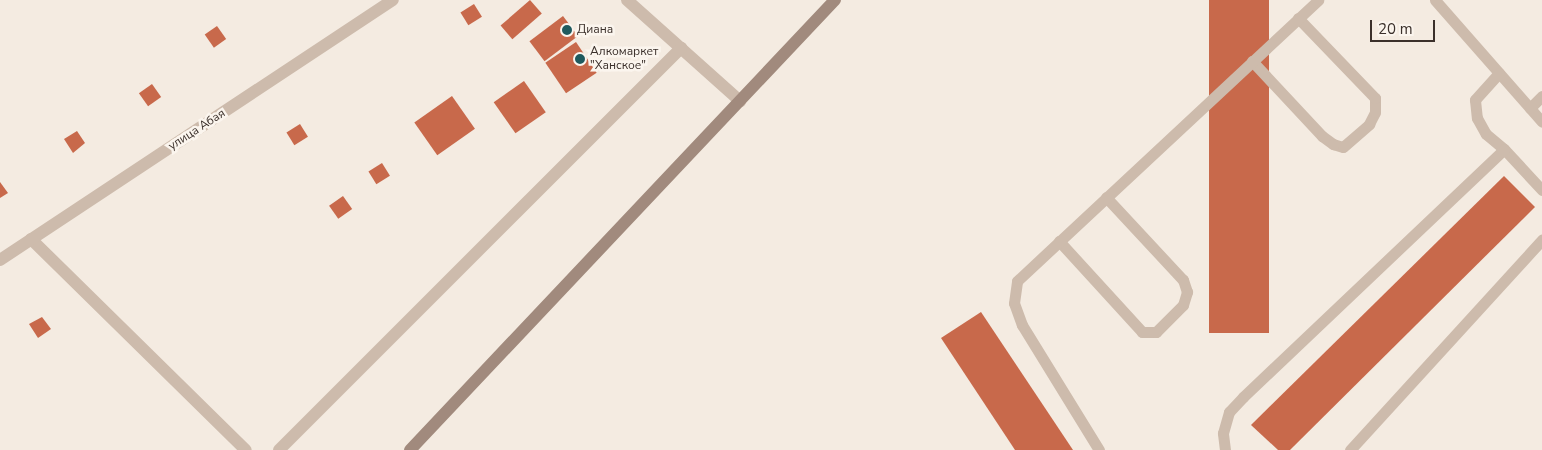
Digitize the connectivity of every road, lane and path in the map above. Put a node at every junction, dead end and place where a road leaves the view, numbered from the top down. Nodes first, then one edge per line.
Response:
1 (393, 0) edge
2 (627, 0) edge
3 (835, 0) edge
4 (1318, 0) edge
5 (1435, 0) edge
6 (1298, 18) junction
7 (681, 48) junction
8 (1252, 61) junction
9 (1500, 73) junction
10 (1542, 96) edge
11 (740, 101) junction
12 (1530, 108) junction
13 (1542, 122) edge
14 (1504, 149) junction
15 (1542, 190) edge
16 (1106, 197) junction
17 (31, 239) junction
18 (1542, 240) edge
19 (1059, 241) junction
20 (0, 260) edge
21 (246, 450) edge
22 (279, 450) edge
23 (410, 450) edge
24 (1098, 450) edge
25 (1225, 450) edge
26 (1350, 450) edge

1 - 17 street, улица Абая
2 - 7 street
3 - 11 main road
4 - 6 lane
5 - 9 lane
6 - 8 lane
6 - 8 lane
7 - 11 street
7 - 22 street
8 - 16 lane
9 - 12 lane
9 - 14 lane
10 - 12 lane
11 - 23 main road
12 - 13 lane
14 - 15 lane
14 - 25 lane
16 - 19 lane
16 - 19 lane
17 - 20 street, улица Абая
17 - 21 street
18 - 26 lane
19 - 24 lane

